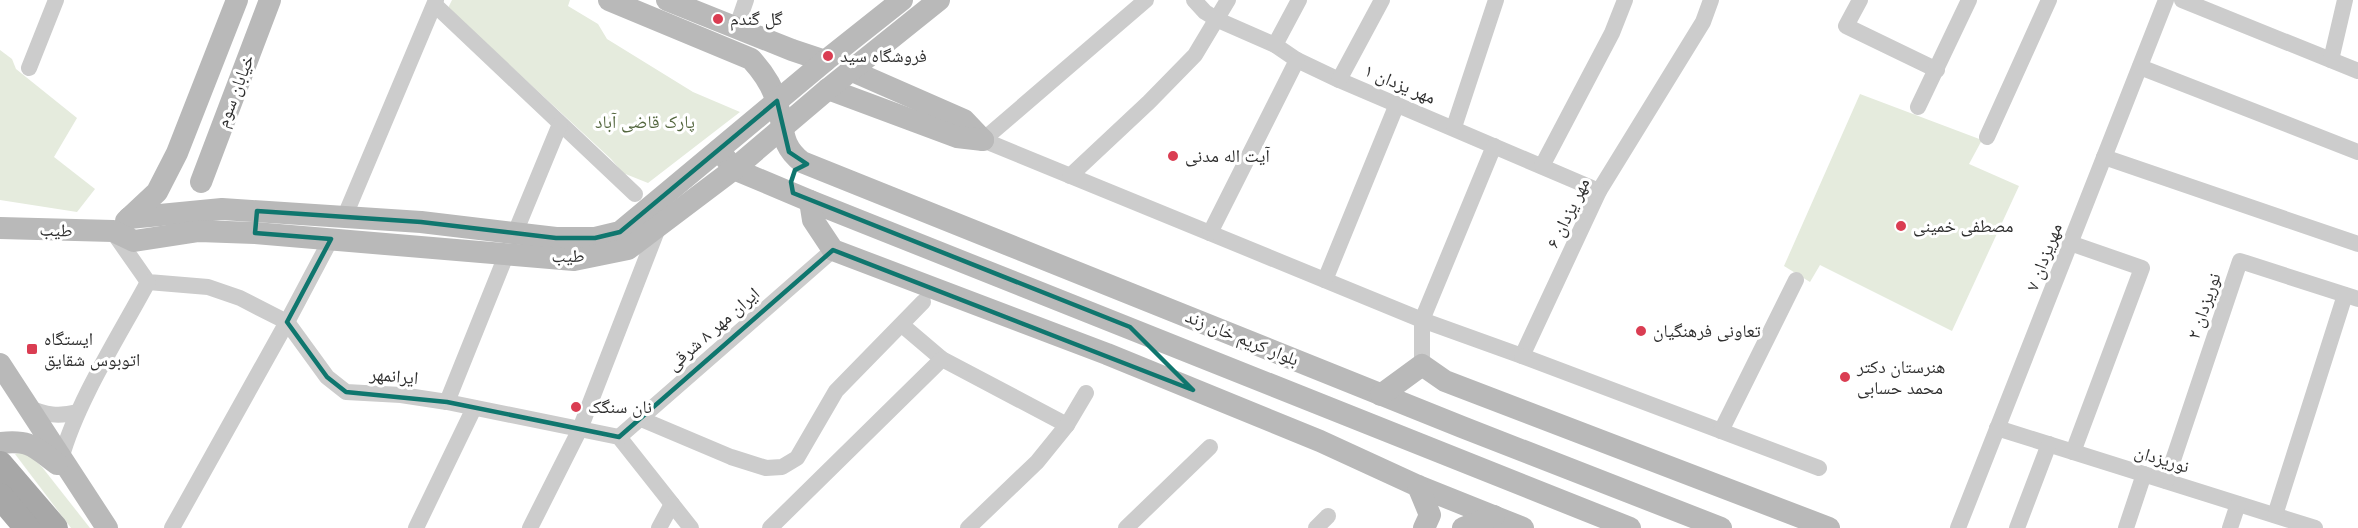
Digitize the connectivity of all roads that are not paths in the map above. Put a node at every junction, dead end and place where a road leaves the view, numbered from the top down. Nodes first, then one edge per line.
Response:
1 (56, 0) edge
2 (237, 0) edge
3 (270, 0) edge
4 (611, 0) edge
5 (667, 0) edge
6 (746, 0) edge
7 (902, 0) edge
8 (939, 0) edge
9 (1146, 0) edge
10 (1194, 0) edge
11 (1228, 0) edge
12 (1299, 0) edge
13 (1382, 0) edge
14 (1496, 0) edge
15 (1625, 0) edge
16 (1711, 0) edge
17 (1860, 0) edge
18 (1969, 0) edge
19 (2049, 0) edge
20 (2166, 0) edge
21 (2182, 0) edge
22 (2345, 0) edge
23 (436, 2) edge
24 (1218, 20) junction
25 (737, 26) junction
26 (223, 39) junction
27 (1275, 45) junction
28 (249, 52) junction
29 (1298, 60) junction
30 (2331, 60) junction
31 (825, 61) junction
32 (2140, 67) junction
33 (28, 68) dead end
34 (850, 70) junction
35 (1937, 70) junction
36 (2358, 70) edge
37 (871, 79) junction
38 (1339, 80) junction
39 (828, 89) junction
40 (859, 100) junction
41 (777, 101) junction
42 (1397, 104) junction
43 (1918, 106) dead end
44 (560, 123) junction
45 (1454, 127) junction
46 (783, 128) junction
47 (1987, 137) dead end
48 (983, 140) junction
49 (1494, 146) junction
50 (719, 150) junction
51 (2358, 152) edge
52 (177, 153) junction
53 (2104, 157) junction
54 (807, 164) junction
55 (1542, 166) junction
56 (734, 169) junction
57 (1070, 176) junction
58 (201, 182) junction
59 (1599, 191) junction
60 (635, 194) dead end
61 (802, 197) junction
62 (222, 209) junction
63 (257, 210) junction
64 (344, 218) junction
65 (121, 225) junction
66 (0, 228) edge
67 (658, 228) junction
68 (255, 233) junction
69 (1210, 233) junction
70 (331, 239) junction
71 (511, 243) junction
72 (2070, 243) junction
73 (2358, 244) edge
74 (833, 250) junction
75 (1324, 280) junction
76 (1796, 280) dead end
77 (148, 282) junction
78 (929, 295) junction
79 (2351, 297) edge
80 (1422, 320) junction
81 (287, 322) junction
82 (902, 325) junction
83 (1130, 327) junction
84 (1522, 356) junction
85 (942, 359) junction
86 (0, 364) edge
87 (1422, 365) junction
88 (1193, 390) junction
89 (1086, 393) dead end
90 (1381, 395) junction
91 (447, 402) junction
92 (26, 407) junction
93 (474, 408) junction
94 (78, 412) junction
95 (641, 418) junction
96 (1067, 425) junction
97 (1997, 428) junction
98 (580, 429) junction
99 (1721, 431) junction
100 (619, 437) junction
101 (11, 442) edge
102 (2049, 444) junction
103 (1210, 447) dead end
104 (2073, 452) junction
105 (0, 464) edge
106 (65, 466) junction
107 (1819, 468) dead end
108 (2144, 474) junction
109 (2166, 481) junction
110 (1418, 486) junction
111 (0, 496) edge
112 (672, 504) junction
113 (2238, 504) junction
114 (2275, 515) junction
115 (1494, 516) junction
116 (27, 528) edge
117 (55, 528) edge
118 (106, 528) edge
119 (172, 528) edge
120 (416, 528) edge
121 (530, 528) edge
122 (659, 528) edge
123 (691, 528) edge
124 (770, 528) edge
125 (968, 528) edge
126 (1126, 528) edge
127 (1424, 528) edge
128 (1463, 528) edge
129 (1524, 528) edge
130 (1630, 528) edge
131 (1721, 528) edge
132 (1829, 528) edge
133 (1958, 528) edge
134 (2017, 528) edge
135 (2126, 528) edge
136 (2230, 528) edge
137 (2315, 528) edge

1 - 33 street
2 - 26 main road, خیابان سوم
3 - 28 main road, خیابان سوم
4 - 41 main road, بلوار کریم خان زند
5 - 25 main road
6 - 25 street
7 - 31 main road, طیب
8 - 34 main road, طیب
9 - 48 street
10 - 24 street, مهر یزدان ۱
11 - 24 street
12 - 27 street
13 - 38 street
14 - 45 street
15 - 55 street
16 - 59 street, مهر یزدان ۶
17 - 35 street
18 - 35 street
19 - 47 street
20 - 32 street, مهریزدان ۷
21 - 30 street
22 - 30 street
23 - 44 street
23 - 64 street
24 - 27 street, مهر یزدان ۱
24 - 57 street
25 - 31 main road
26 - 28 main road
26 - 52 main road, خیابان سوم
27 - 29 street, مهر یزدان ۱
28 - 58 main road, خیابان سوم
29 - 38 street, مهر یزدان ۱
29 - 69 street
30 - 36 street
31 - 41 main road, طیب
32 - 51 street
32 - 53 street, مهریزدان ۷
34 - 37 main road
34 - 39 main road, طیب
35 - 43 street
37 - 40 main road
37 - 48 main road
38 - 42 street, مهر یزدان ۱
39 - 40 main road
39 - 46 main road, طیب
40 - 48 main road
41 - 46 main road, بلوار کریم خان زند
41 - 50 main road, طیب
42 - 45 street, مهر یزدان ۱
42 - 75 street
44 - 60 street
44 - 71 street
45 - 49 street, مهر یزدان ۱
46 - 54 main road, بلوار کریم خان زند
46 - 56 main road, طیب
48 - 57 street
49 - 55 street, مهر یزدان ۱
49 - 80 street
50 - 56 main road
50 - 71 main road, طیب
52 - 58 main road
52 - 65 main road, خیابان سوم
53 - 72 street, مهریزدان ۷
53 - 73 street
54 - 61 main road
54 - 90 main road, بلوار کریم خان زند
55 - 59 street, مهر یزدان ۱
56 - 61 main road, بلوار کریم خان زند
56 - 67 main road, طیب
57 - 69 street
58 - 62 main road
59 - 84 street, مهر یزدان ۶
61 - 74 main road
61 - 83 main road, بلوار کریم خان زند
62 - 63 main road, طیب
62 - 65 main road, طیب
63 - 64 main road, طیب
63 - 68 main road
64 - 71 main road, طیب
65 - 66 main road, طیب
65 - 68 main road, طیب
65 - 77 street
67 - 71 main road, طیب
67 - 98 street
68 - 70 main road, طیب
69 - 75 street
70 - 71 main road, طیب
70 - 81 street
71 - 91 street
72 - 97 street, مهریزدان ۷
72 - 104 street
74 - 78 main road
74 - 95 street, ایران مهر ٨ شرقی
75 - 80 street
76 - 99 street
77 - 81 street, ایرانمهر
77 - 94 street
78 - 82 street
78 - 88 main road
79 - 109 street, نوریزدان ۲
79 - 114 street
80 - 84 street
80 - 87 street
81 - 91 street, ایرانمهر
81 - 119 street
82 - 85 street
82 - 95 street
83 - 88 main road
83 - 130 main road, بلوار کریم خان زند
84 - 99 street
85 - 96 street
85 - 124 street
86 - 92 main road
87 - 90 main road
87 - 132 main road
88 - 110 main road
89 - 96 street
90 - 131 main road, بلوار کریم خان زند
91 - 93 street, ایرانمهر
92 - 94 street
92 - 106 main road
93 - 98 street, ایرانمهر
93 - 120 street
94 - 106 street
95 - 100 street, ایران مهر ٨ شرقی
96 - 125 street
97 - 102 street, نوریزدان
97 - 133 street, مهریزدان ۷
98 - 100 street, ایرانمهر
98 - 121 street
99 - 107 street
100 - 112 street
101 - 106 main road
102 - 104 street, نوریزدان
102 - 134 street
103 - 126 street
104 - 108 street, نوریزدان
105 - 117 main road
106 - 118 main road
108 - 109 street, نوریزدان
108 - 135 street
109 - 113 street, نوریزدان
110 - 115 main road
110 - 127 main road
111 - 116 main road
112 - 122 street
112 - 123 street
113 - 114 street, نوریزدان
113 - 136 street
114 - 137 street, نوریزدان
115 - 128 main road
115 - 129 main road

